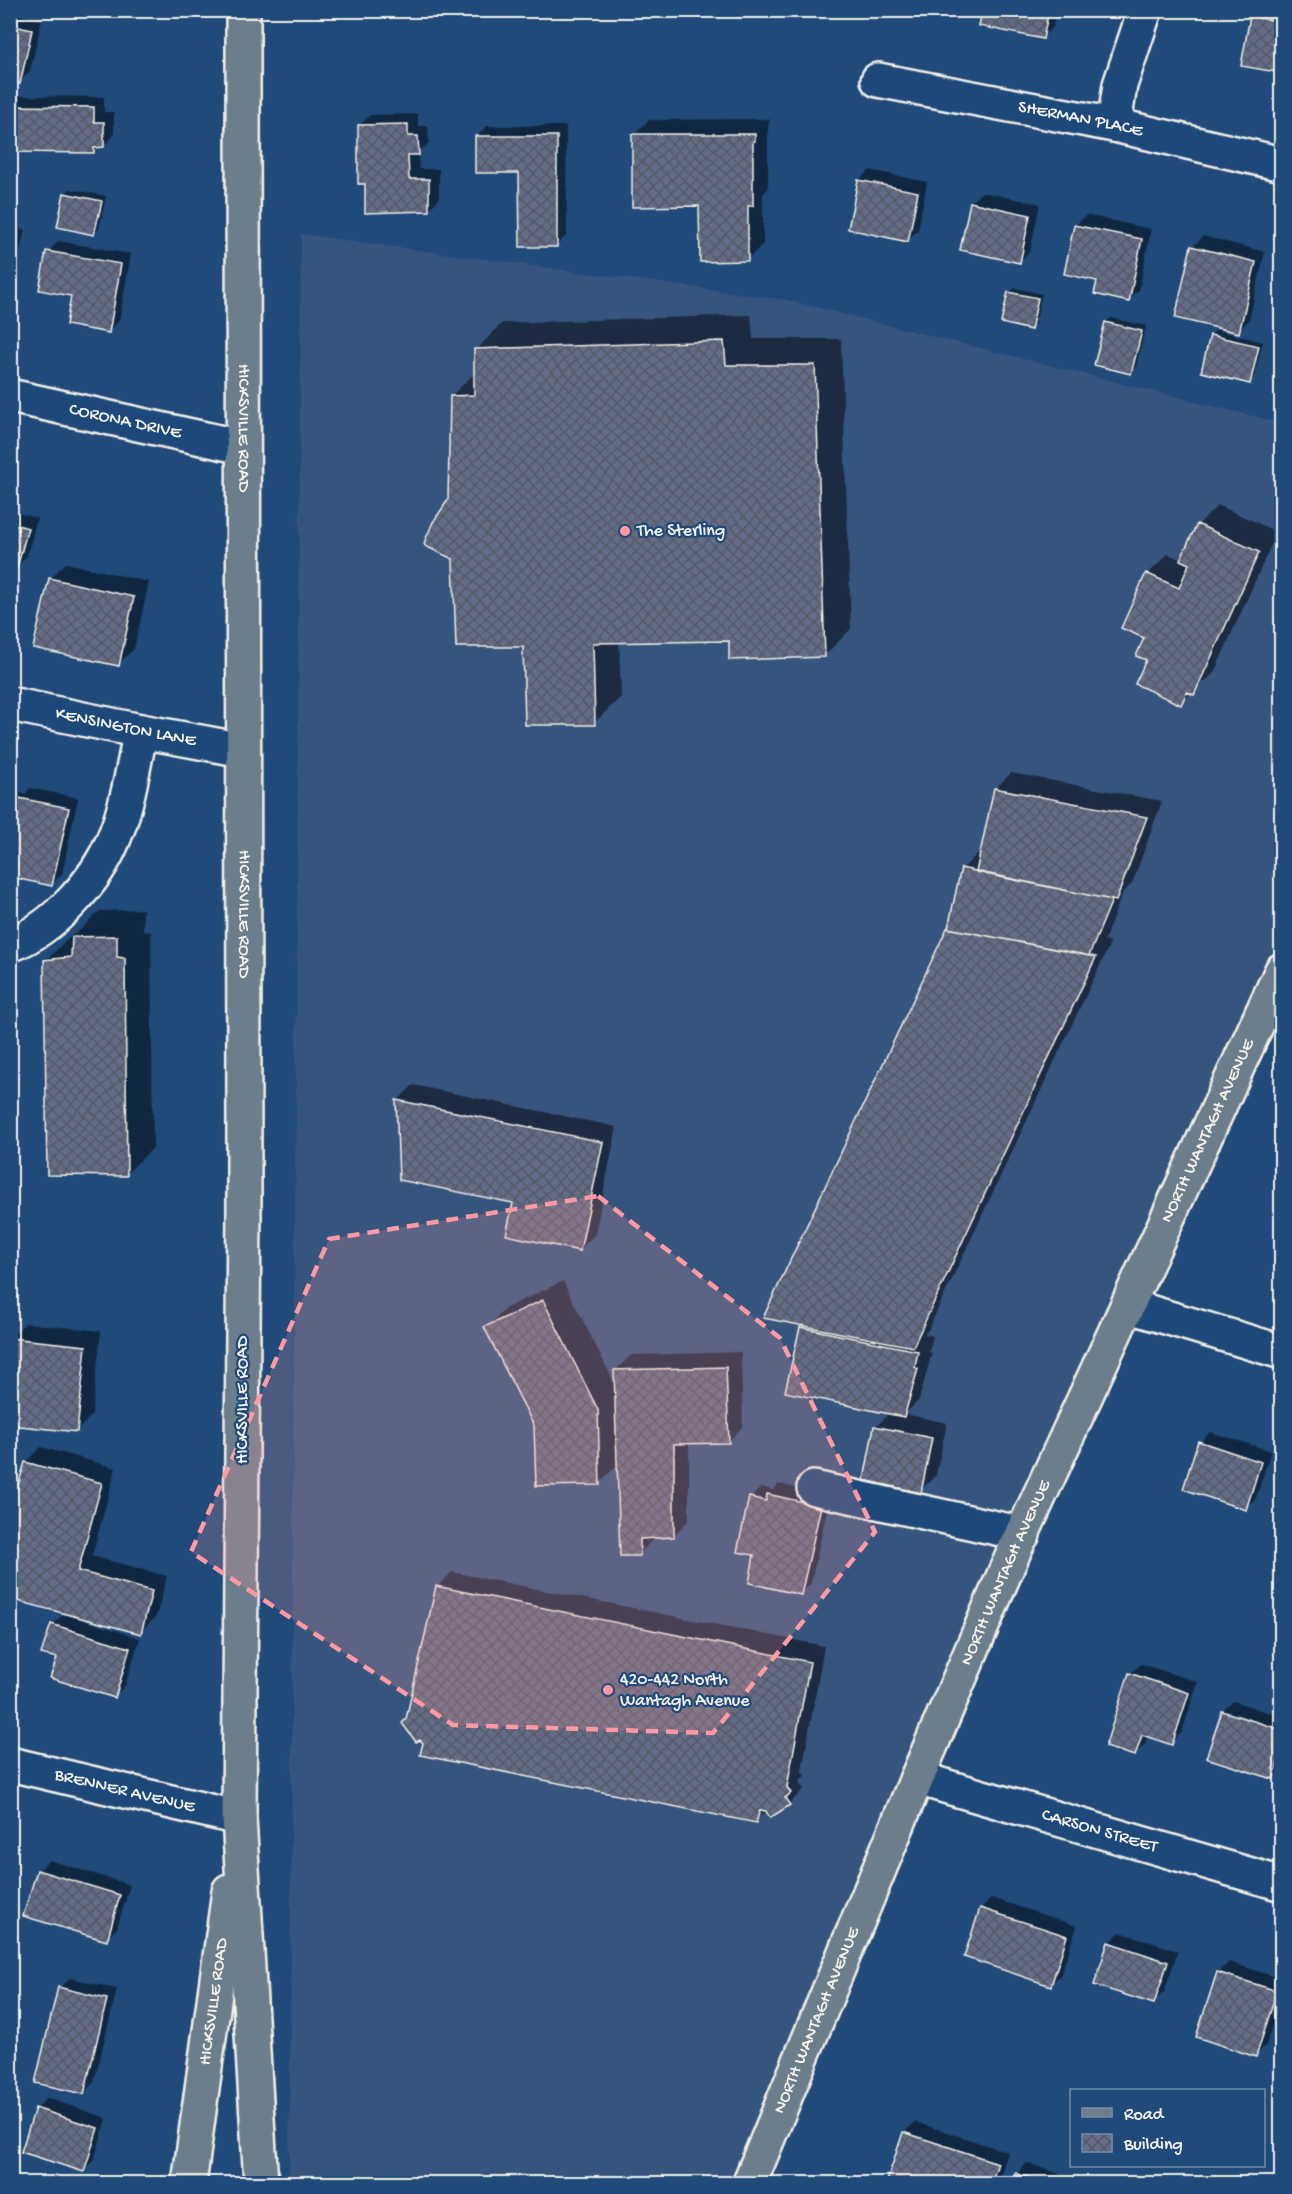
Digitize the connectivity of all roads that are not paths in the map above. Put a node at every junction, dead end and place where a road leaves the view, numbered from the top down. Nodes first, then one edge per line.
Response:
1 (243, 10) edge
2 (1145, 10) edge
3 (878, 80) dead end
4 (1114, 125) junction
5 (1281, 164) edge
6 (10, 396) edge
7 (242, 447) junction
8 (10, 704) edge
9 (141, 731) junction
10 (243, 750) junction
11 (10, 945) edge
12 (1281, 970) edge
13 (1129, 1306) junction
14 (1281, 1352) edge
15 (814, 1488) dead end
16 (1023, 1534) junction
17 (10, 1764) edge
18 (917, 1778) junction
19 (239, 1818) junction
20 (1281, 1884) edge
21 (189, 2184) edge
22 (261, 2184) edge
23 (749, 2184) edge

1 - 7 main road, HICKSVILLE ROAD
2 - 4 street
3 - 4 street, SHERMAN PLACE
4 - 5 street, SHERMAN PLACE
6 - 7 street, CORONA DRIVE
7 - 10 main road, HICKSVILLE ROAD
8 - 9 street, KENSINGTON LANE
9 - 10 street, KENSINGTON LANE
9 - 11 street
10 - 19 main road, HICKSVILLE ROAD
12 - 13 main road, NORTH WANTAGH AVENUE
13 - 14 street
13 - 16 main road, NORTH WANTAGH AVENUE
15 - 16 street
16 - 18 main road, NORTH WANTAGH AVENUE
17 - 19 street, BRENNER AVENUE
18 - 20 street, CARSON STREET
18 - 23 main road, NORTH WANTAGH AVENUE
19 - 21 main road, HICKSVILLE ROAD
19 - 22 main road, HICKSVILLE ROAD

